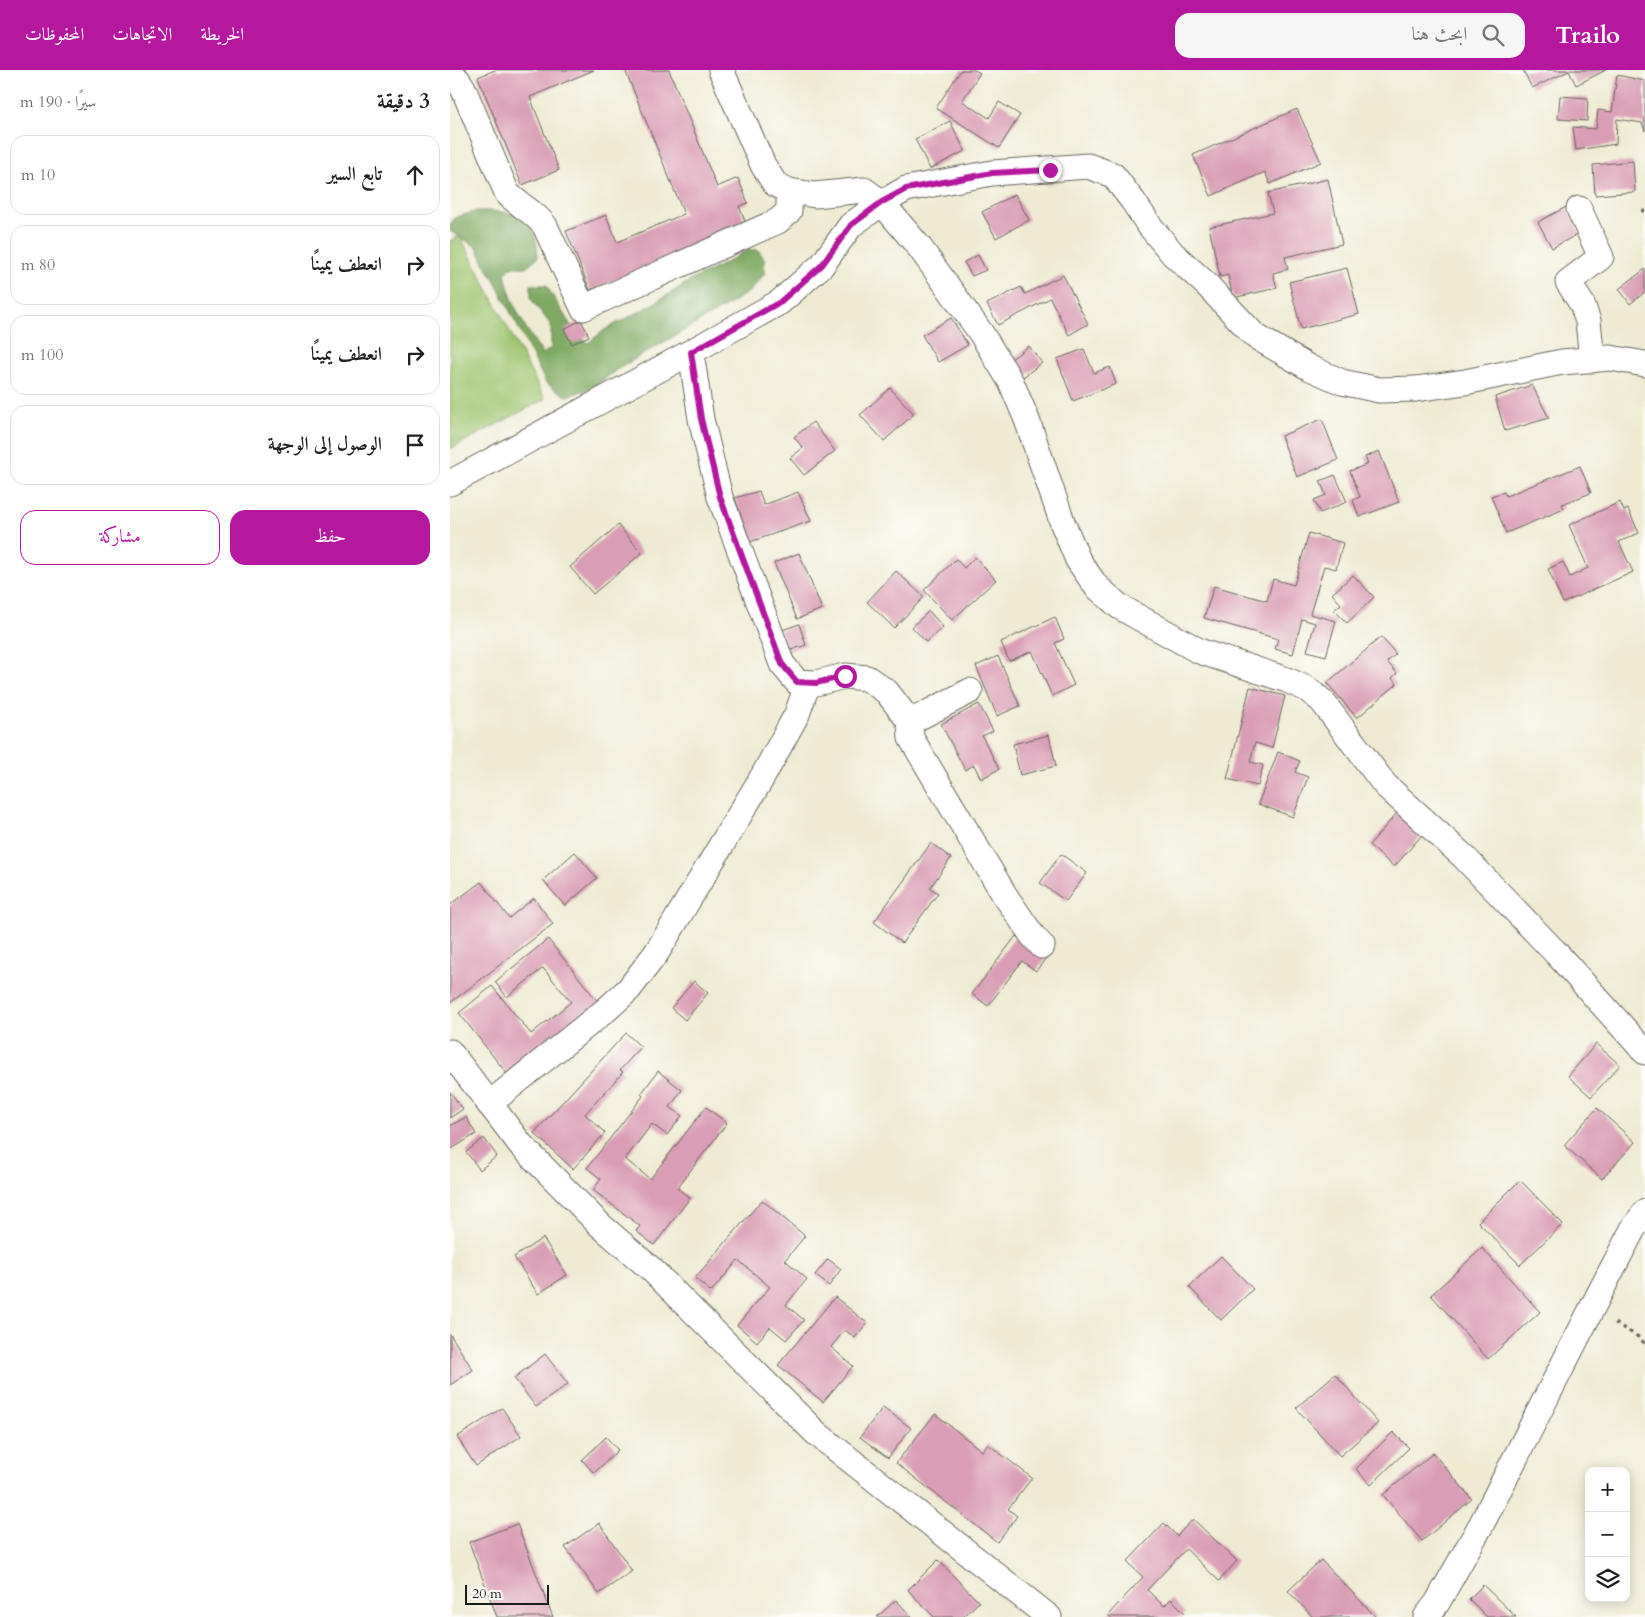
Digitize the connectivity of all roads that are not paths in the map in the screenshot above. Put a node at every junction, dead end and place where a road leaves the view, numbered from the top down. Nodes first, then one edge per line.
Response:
1 (721, 70) edge
2 (450, 77) edge
3 (789, 191) junction
4 (882, 202) junction
5 (1579, 209) dead end
6 (691, 352) junction
7 (1592, 360) junction
8 (1645, 364) edge
9 (450, 483) edge
10 (808, 683) junction
11 (970, 691) dead end
12 (910, 722) junction
13 (1042, 946) dead end
14 (450, 1052) edge
15 (1645, 1052) edge
16 (489, 1104) junction
17 (1645, 1212) edge
18 (1049, 1617) edge
19 (1426, 1617) edge

1 - 3 street
2 - 3 street
3 - 4 street
4 - 6 street
4 - 7 street
4 - 15 street
5 - 7 street
6 - 9 street
6 - 10 street
7 - 8 street
10 - 12 street
10 - 16 street
11 - 12 street
12 - 13 street
14 - 16 street
16 - 18 street
17 - 19 street

